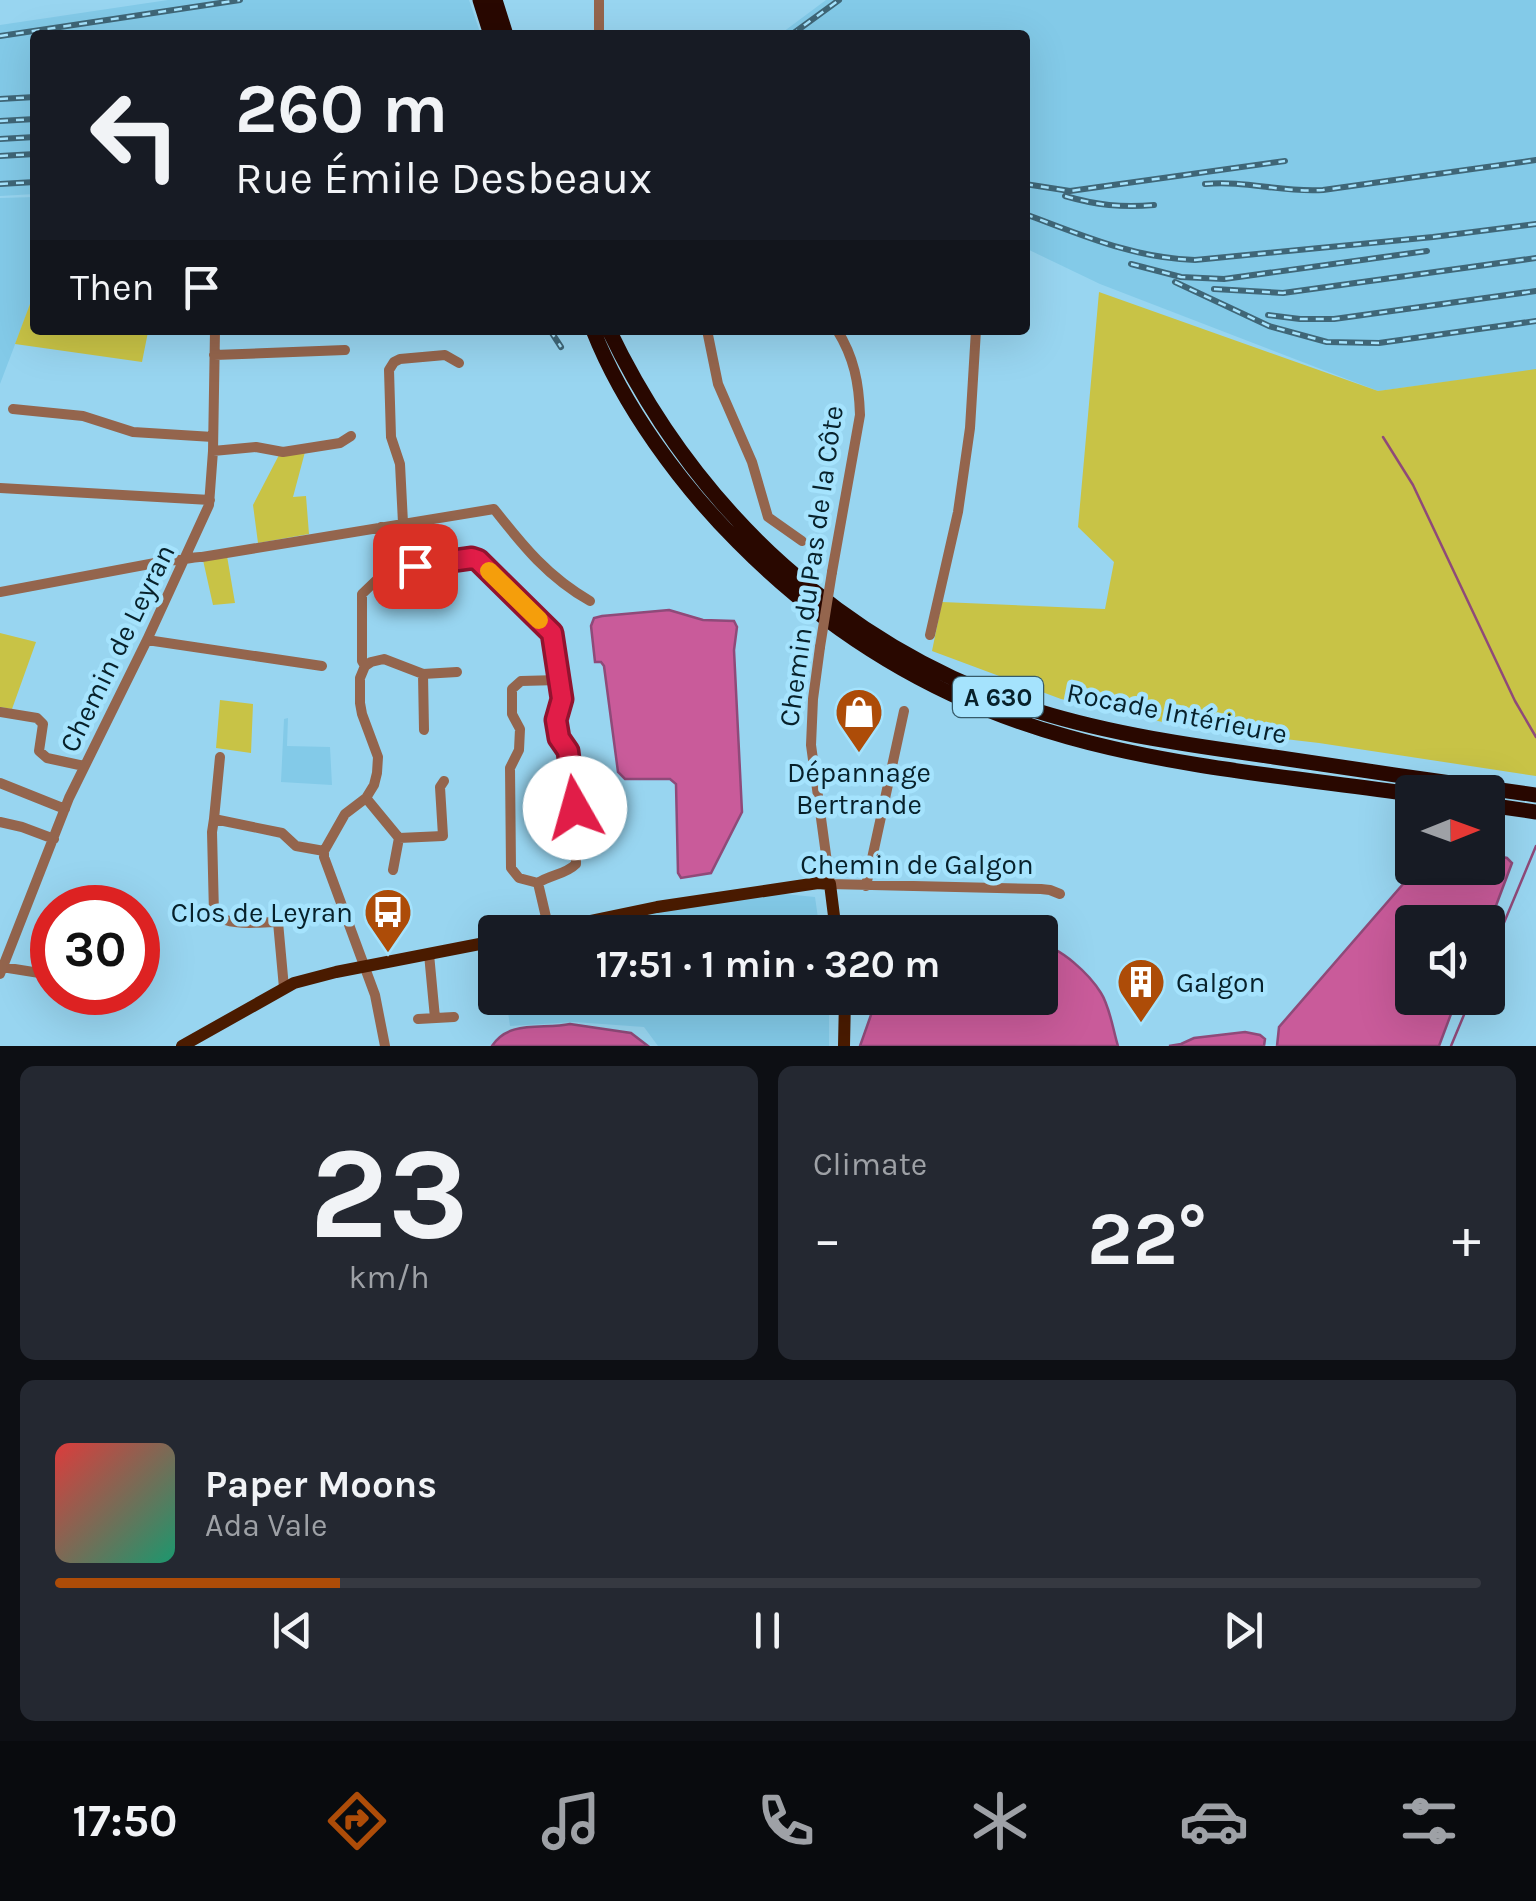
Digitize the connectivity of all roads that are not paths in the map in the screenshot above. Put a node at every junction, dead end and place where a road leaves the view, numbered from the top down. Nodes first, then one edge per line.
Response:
1 (480, 0) edge
2 (495, 0) edge
3 (599, 0) edge
4 (489, 30) edge
5 (504, 30) edge
6 (599, 30) edge
7 (214, 335) edge
8 (595, 335) edge
9 (612, 335) edge
10 (709, 335) edge
11 (840, 335) edge
12 (976, 335) edge
13 (345, 350) dead end
14 (214, 355) junction
15 (459, 363) dead end
16 (13, 409) dead end
17 (351, 436) dead end
18 (213, 437) junction
19 (213, 451) junction
20 (0, 488) edge
21 (210, 500) junction
22 (403, 523) junction
23 (381, 527) junction
24 (802, 541) dead end
25 (186, 558) junction
26 (387, 570) junction
27 (0, 592) edge
28 (590, 601) dead end
29 (930, 635) dead end
30 (147, 640) junction
31 (322, 666) dead end
32 (366, 666) junction
33 (457, 672) dead end
34 (424, 674) junction
35 (559, 680) junction
36 (904, 711) dead end
37 (0, 712) edge
38 (424, 730) dead end
39 (220, 758) dead end
40 (84, 766) junction
41 (444, 781) dead end
42 (0, 783) edge
43 (1395, 792) edge
44 (1536, 795) edge
45 (366, 798) junction
46 (1505, 807) edge
47 (65, 809) junction
48 (1536, 812) edge
49 (214, 819) junction
50 (0, 822) edge
51 (399, 838) junction
52 (54, 839) junction
53 (324, 851) junction
54 (393, 870) dead end
55 (538, 882) junction
56 (830, 884) junction
57 (866, 886) junction
58 (1060, 894) dead end
59 (541, 915) edge
60 (619, 915) edge
61 (834, 915) edge
62 (478, 944) edge
63 (429, 954) junction
64 (366, 967) junction
65 (1, 970) edge
66 (30, 973) edge
67 (284, 988) junction
68 (845, 1015) edge
69 (454, 1017) dead end
70 (418, 1018) dead end
71 (435, 1018) junction
72 (191, 1044) edge
73 (385, 1046) edge
74 (844, 1046) edge

1 - 4 highway
2 - 5 highway
3 - 6 street
7 - 14 street, Chemin de Leyran
8 - 43 highway, A 630
9 - 44 highway, Rocade Intérieure / A 630
10 - 24 street
11 - 56 street, Chemin du Pas de la Côte, bridge
12 - 29 street
13 - 14 street
14 - 18 street, Chemin de Leyran
15 - 22 street
16 - 18 street
17 - 19 street
18 - 19 street, Chemin de Leyran
19 - 21 street, Chemin de Leyran
20 - 21 street
21 - 25 street, Chemin de Leyran
22 - 23 street
22 - 28 street
23 - 25 street
23 - 26 street
25 - 27 street
25 - 30 street, Chemin de Leyran
26 - 32 street
26 - 35 street
30 - 31 street
30 - 40 street, Chemin de Leyran
32 - 34 street
32 - 45 street
33 - 34 street
34 - 38 street
35 - 55 street
35 - 55 street
36 - 57 street
37 - 40 street
39 - 49 street
40 - 47 street, Chemin de Leyran
41 - 51 street
42 - 47 street
45 - 51 street
45 - 53 street
46 - 48 highway
47 - 52 street, Chemin de Leyran
49 - 53 street
49 - 67 street
50 - 52 street
51 - 54 street
52 - 65 street, Chemin de Leyran
53 - 64 street
55 - 59 street
56 - 57 street, Chemin de Galgon
56 - 60 main road, Chemin de Galgon
56 - 61 main road, Chemin du Pas de la Côte
57 - 58 street, Chemin de Galgon
62 - 63 main road
63 - 64 main road
63 - 71 street
64 - 67 main road
64 - 73 street
65 - 66 street
67 - 72 main road
68 - 74 main road
69 - 71 street
70 - 71 street

